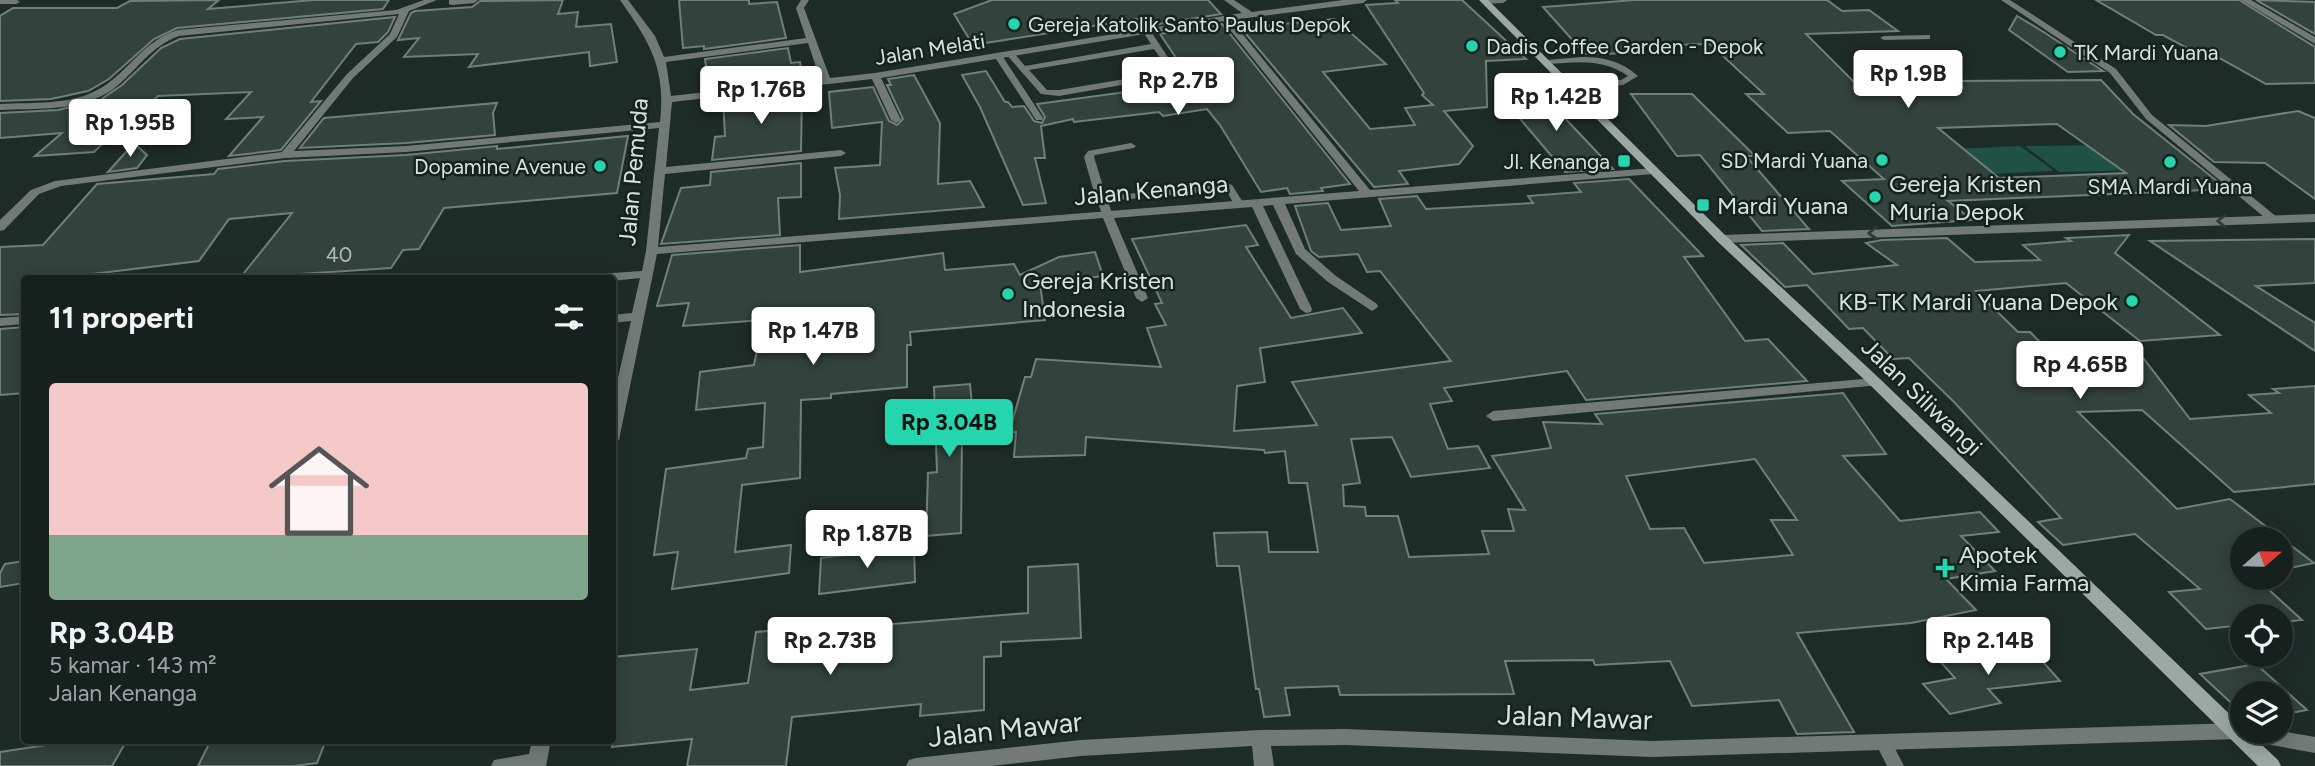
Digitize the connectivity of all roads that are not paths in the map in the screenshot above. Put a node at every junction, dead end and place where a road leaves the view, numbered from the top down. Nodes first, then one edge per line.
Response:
1 (427, 0) edge
2 (433, 0) edge
3 (474, 0) edge
4 (624, 0) edge
5 (805, 0) edge
6 (1228, 0) edge
7 (1363, 0) edge
8 (1503, 0) edge
9 (2005, 0) edge
10 (2245, 0) edge
11 (1484, 1) edge
12 (0, 2) edge
13 (16, 2) dead end
14 (453, 2) dead end
15 (405, 10) junction
16 (1249, 14) junction
17 (1225, 18) junction
18 (1147, 33) junction
19 (1927, 37) dead end
20 (1884, 38) dead end
21 (810, 40) junction
22 (2315, 41) edge
23 (1156, 46) junction
24 (1010, 54) junction
25 (998, 56) junction
26 (661, 60) junction
27 (1546, 62) junction
28 (1023, 69) junction
29 (874, 76) junction
30 (826, 82) junction
31 (1571, 87) junction
32 (667, 100) junction
33 (0, 107) edge
34 (1039, 118) dead end
35 (896, 120) dead end
36 (666, 124) junction
37 (1130, 146) dead end
38 (841, 153) dead end
39 (285, 155) junction
40 (661, 171) junction
41 (1654, 171) junction
42 (1366, 193) junction
43 (1101, 199) junction
44 (1277, 200) junction
45 (1256, 202) junction
46 (1239, 204) junction
47 (6, 216) edge
48 (1108, 216) junction
49 (2315, 218) edge
50 (2274, 220) junction
51 (0, 227) edge
52 (1722, 239) junction
53 (652, 251) junction
54 (647, 274) junction
55 (616, 277) edge
56 (1142, 298) dead end
57 (1372, 307) dead end
58 (1306, 309) dead end
59 (639, 316) junction
60 (616, 319) edge
61 (21, 320) edge
62 (0, 322) edge
63 (1875, 382) junction
64 (617, 402) edge
65 (1493, 416) dead end
66 (2230, 722) edge
67 (2230, 731) edge
68 (1259, 738) junction
69 (2293, 741) edge
70 (1883, 742) junction
71 (541, 744) edge
72 (2251, 744) edge
73 (2315, 745) edge
74 (537, 763) edge
75 (501, 766) edge
76 (916, 766) edge
77 (1264, 766) edge
78 (1896, 766) edge
79 (2271, 766) edge

1 - 2 street
1 - 15 street
3 - 14 street
4 - 26 street, Jalan Pemuda
5 - 21 street
6 - 16 street
7 - 16 street, Jalan Melati
8 - 11 street
9 - 50 lane
10 - 22 street
11 - 27 main road, Jalan Siliwangi
12 - 13 lane
15 - 33 street
15 - 39 street
16 - 17 street, Jalan Melati
17 - 18 street, Jalan Melati
17 - 42 street
18 - 23 lane
18 - 24 street, Jalan Melati
19 - 20 lane
21 - 26 street
21 - 30 street
23 - 28 lane
23 - 28 lane
24 - 25 street, Jalan Melati
24 - 28 lane
25 - 29 street, Jalan Melati
25 - 34 lane
26 - 32 street, Jalan Pemuda
27 - 31 main road, Jalan Siliwangi
27 - 31 lane
29 - 30 street, Jalan Melati
29 - 35 street
30 - 32 street, Jalan Melati
31 - 41 main road, Jalan Siliwangi
32 - 36 street, Jalan Pemuda
36 - 39 street
36 - 40 street, Jalan Pemuda
37 - 43 lane
38 - 40 street
39 - 47 street
40 - 53 street, Jalan Pemuda
41 - 42 street, Jalan Kenanga
41 - 52 main road, Jalan Siliwangi
42 - 44 street, Jalan Kenanga
43 - 46 lane
43 - 48 lane
44 - 45 street, Jalan Kenanga
44 - 57 street
45 - 46 street, Jalan Kenanga
45 - 58 street
46 - 48 street, Jalan Kenanga
47 - 51 street
48 - 53 street, Jalan Kenanga
48 - 56 street
49 - 50 street
50 -> 52 street
52 - 63 main road, Jalan Siliwangi
53 - 54 street, Jalan Pemuda
54 - 55 street
54 - 59 street, Jalan Pemuda
59 - 60 street
59 - 64 street, Jalan Pemuda
61 - 62 street
63 - 65 street
63 - 66 main road, Jalan Siliwangi
67 - 70 street, Jalan Mawar
68 - 70 street, Jalan Mawar
68 - 76 street, Jalan Mawar
68 - 77 street
69 - 73 street, Jalan Mawar
70 - 78 lane
71 - 74 street
72 - 79 main road, Jalan Siliwangi
74 - 75 street

